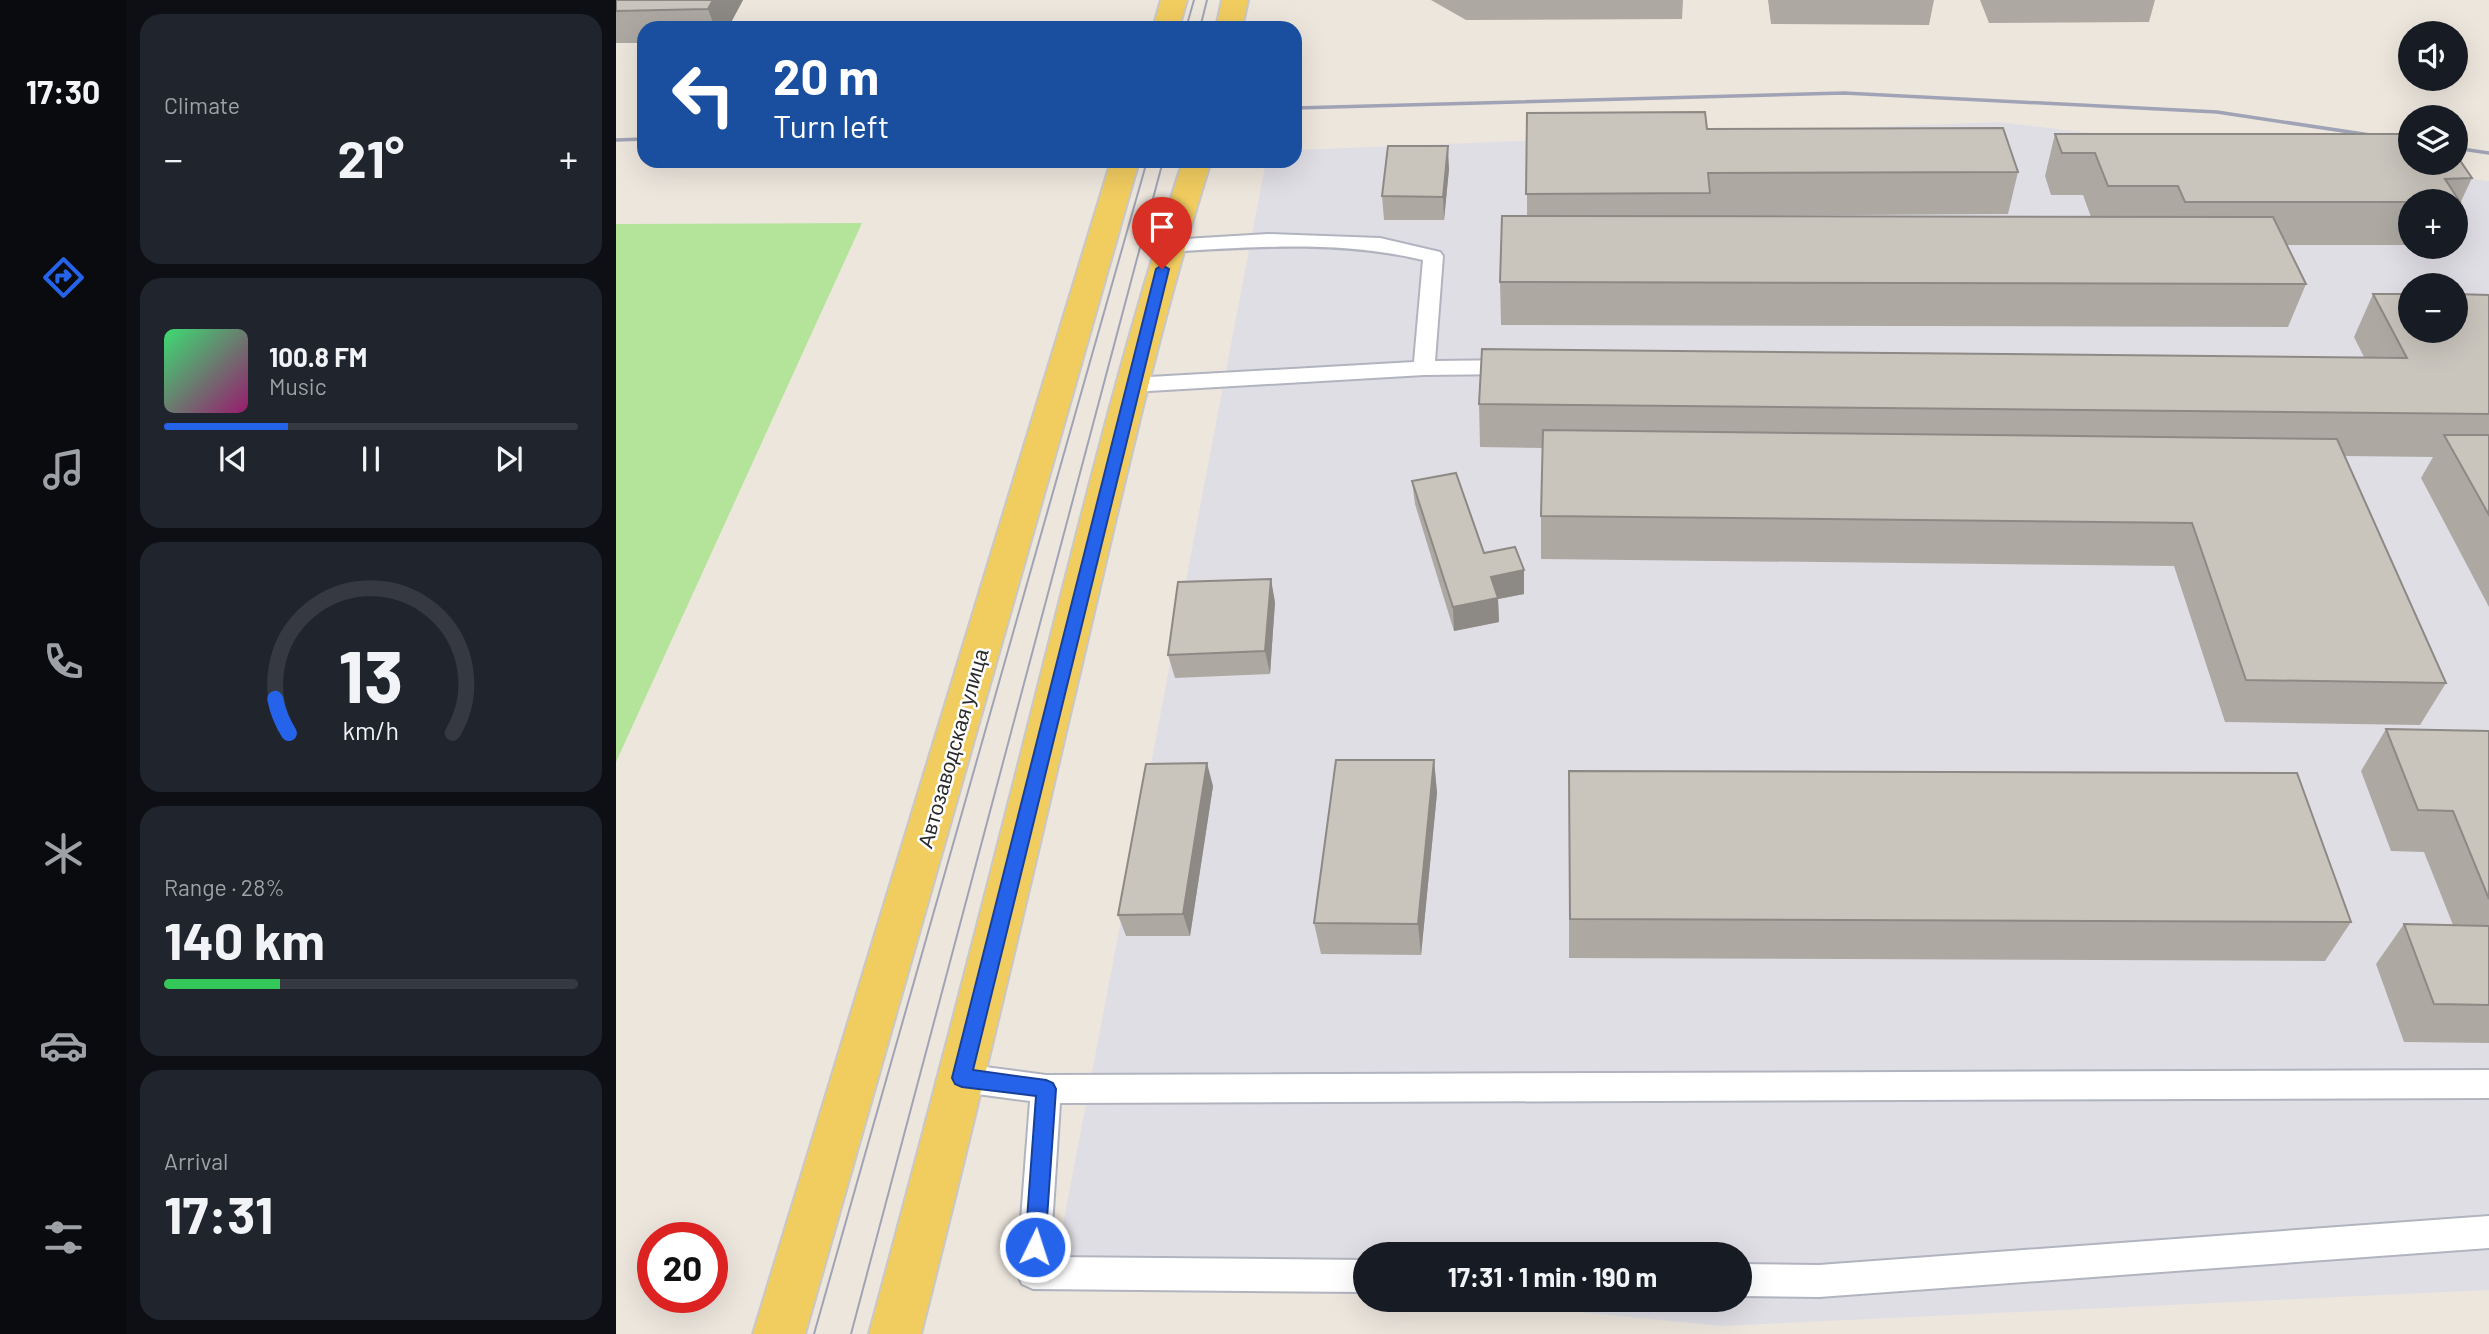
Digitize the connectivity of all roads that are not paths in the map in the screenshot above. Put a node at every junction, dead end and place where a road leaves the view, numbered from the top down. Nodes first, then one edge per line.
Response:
1 (1174, 0) edge
2 (1235, 0) edge
3 (1168, 21) edge
4 (1230, 21) edge
5 (1123, 168) edge
6 (1195, 168) edge
7 (1168, 246) junction
8 (1535, 367) edge
9 (1424, 368) junction
10 (1132, 384) junction
11 (962, 1078) junction
12 (2489, 1084) edge
13 (1046, 1089) junction
14 (2489, 1232) edge
15 (1353, 1276) edge
16 (1752, 1280) edge
17 (779, 1334) edge
18 (895, 1334) edge

1 - 3 main road
2 - 4 main road
5 - 17 main road, Автозаводская улица
6 - 7 main road
7 - 9 lane
7 - 10 main road
8 - 9 lane
9 - 10 lane
10 - 11 main road
11 - 13 lane
11 - 18 main road
12 - 13 lane
13 - 15 lane
14 - 16 lane

